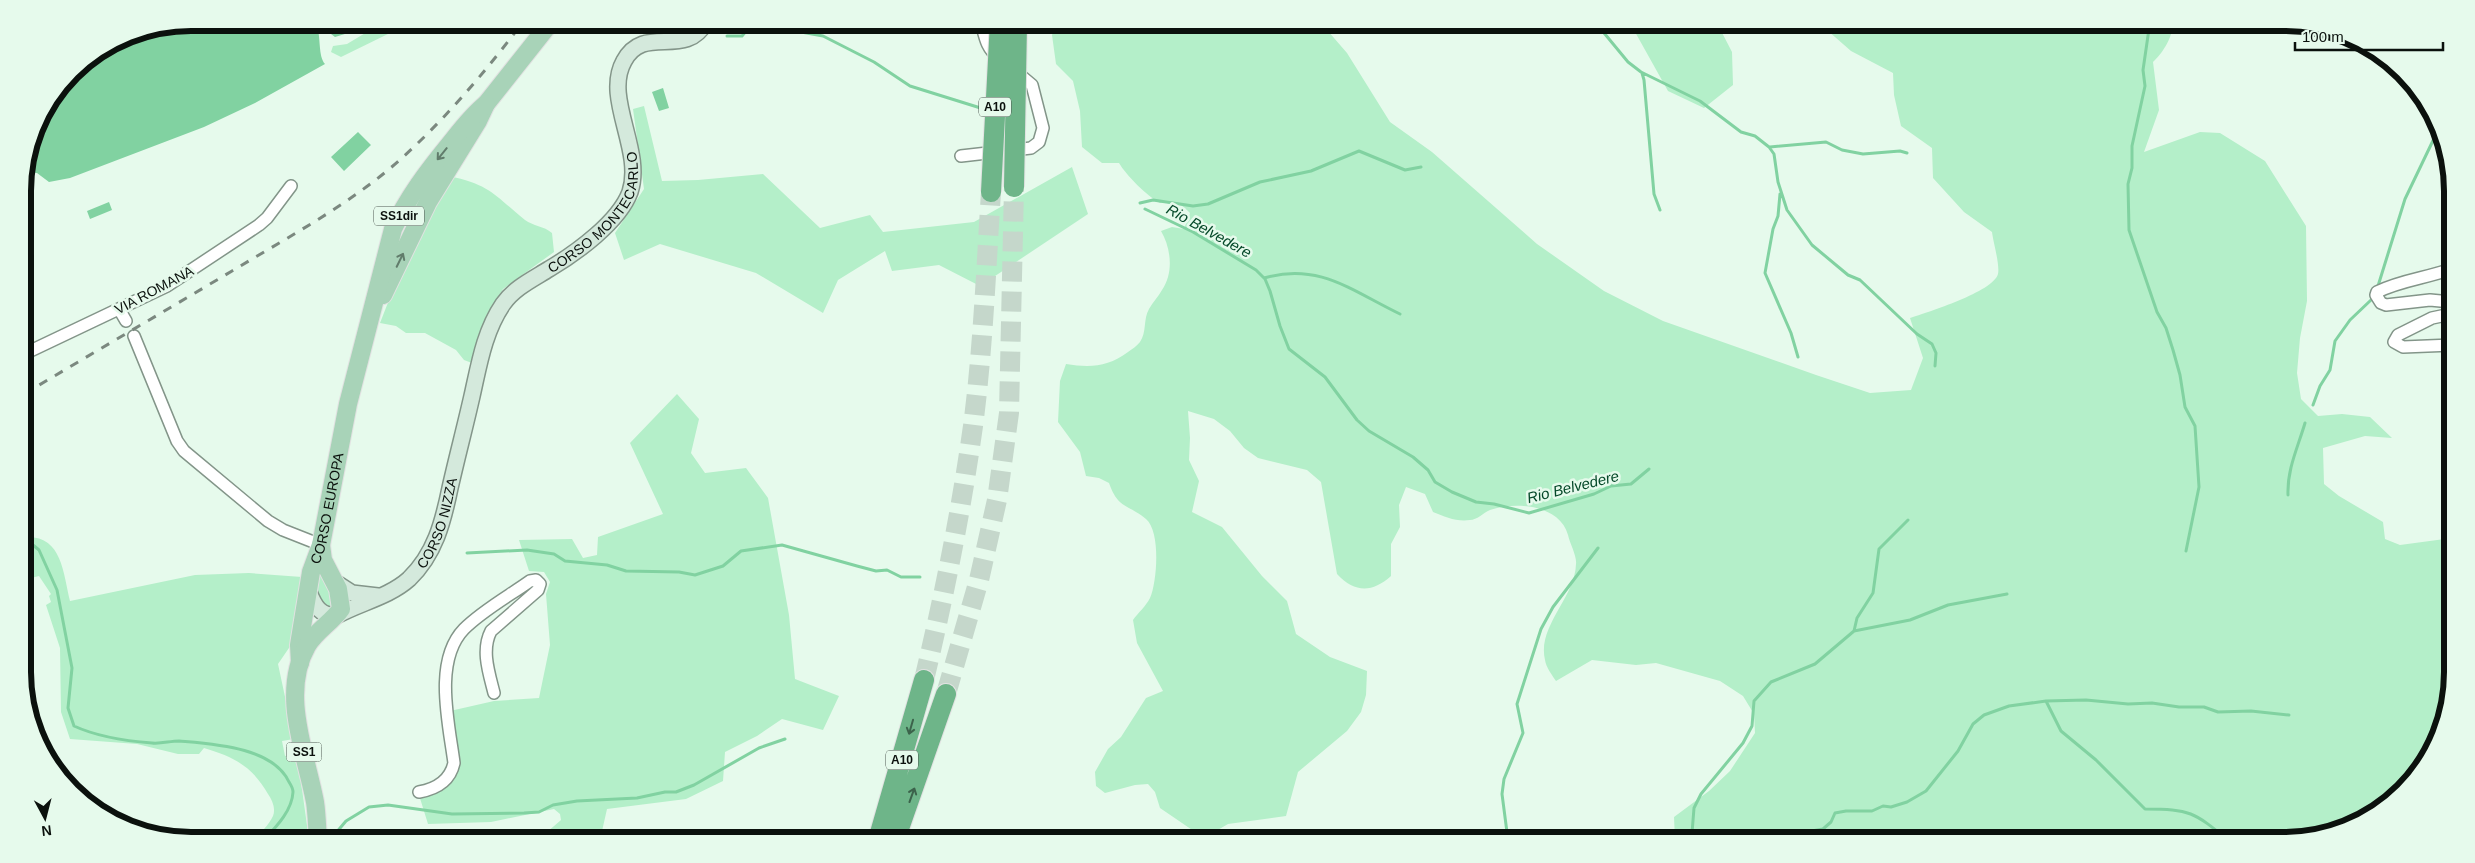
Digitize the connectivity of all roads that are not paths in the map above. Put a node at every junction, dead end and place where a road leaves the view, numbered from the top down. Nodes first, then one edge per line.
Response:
1 (544, 31) edge
2 (701, 31) edge
3 (984, 31) edge
4 (1011, 31) edge
5 (1012, 31) edge
6 (486, 104) junction
7 (961, 156) dead end
8 (291, 186) dead end
9 (1014, 187) tunnel mouth
10 (412, 192) junction
11 (990, 192) tunnel mouth
12 (428, 202) junction
13 (2444, 271) edge
14 (2444, 301) edge
15 (119, 309) junction
16 (2444, 316) edge
17 (126, 321) dead end
18 (134, 336) dead end
19 (2444, 345) edge
20 (32, 350) edge
21 (360, 353) junction
22 (464, 431) joint
23 (317, 540) junction
24 (335, 582) junction
25 (309, 592) junction
26 (382, 595) junction
27 (336, 616) junction
28 (300, 664) junction
29 (924, 680) tunnel mouth
30 (494, 693) dead end
31 (946, 694) tunnel mouth
32 (419, 792) dead end
33 (317, 832) edge
34 (880, 832) edge
35 (898, 832) edge

1 - 6 main road, CORSO EUROPA / SS1dir
2 - 22 main road, CORSO MONTECARLO / SS1
3 - 7 street
4 - 11 highway, A10, bridge
5 - 9 highway, A10, bridge
6 -> 10 main road, CORSO EUROPA / SS1dir
6 - 12 main road, CORSO EUROPA / SS1dir
8 - 15 street, VIA ROMANA
10 - 12 main road
10 - 21 main road, CORSO EUROPA / SS1dir
21 -> 12 main road, CORSO EUROPA / SS1dir
13 - 14 street
15 - 17 street
15 - 20 street, VIA ROMANA
16 - 19 street
18 - 23 street
21 - 23 main road, CORSO EUROPA / SS1dir
22 - 26 main road, CORSO NIZZA / SS1
23 - 24 main road, SS1dir
23 - 25 main road, CORSO EUROPA / SS1dir
24 - 26 main road
24 - 27 main road, SS1dir
25 - 27 main road
25 - 28 main road, CORSO EUROPA / SS1dir
26 - 27 main road, SS1
27 - 28 main road, SS1
28 - 33 main road, SS1
29 -> 34 highway, A10
30 - 32 street
35 -> 31 highway, A10

